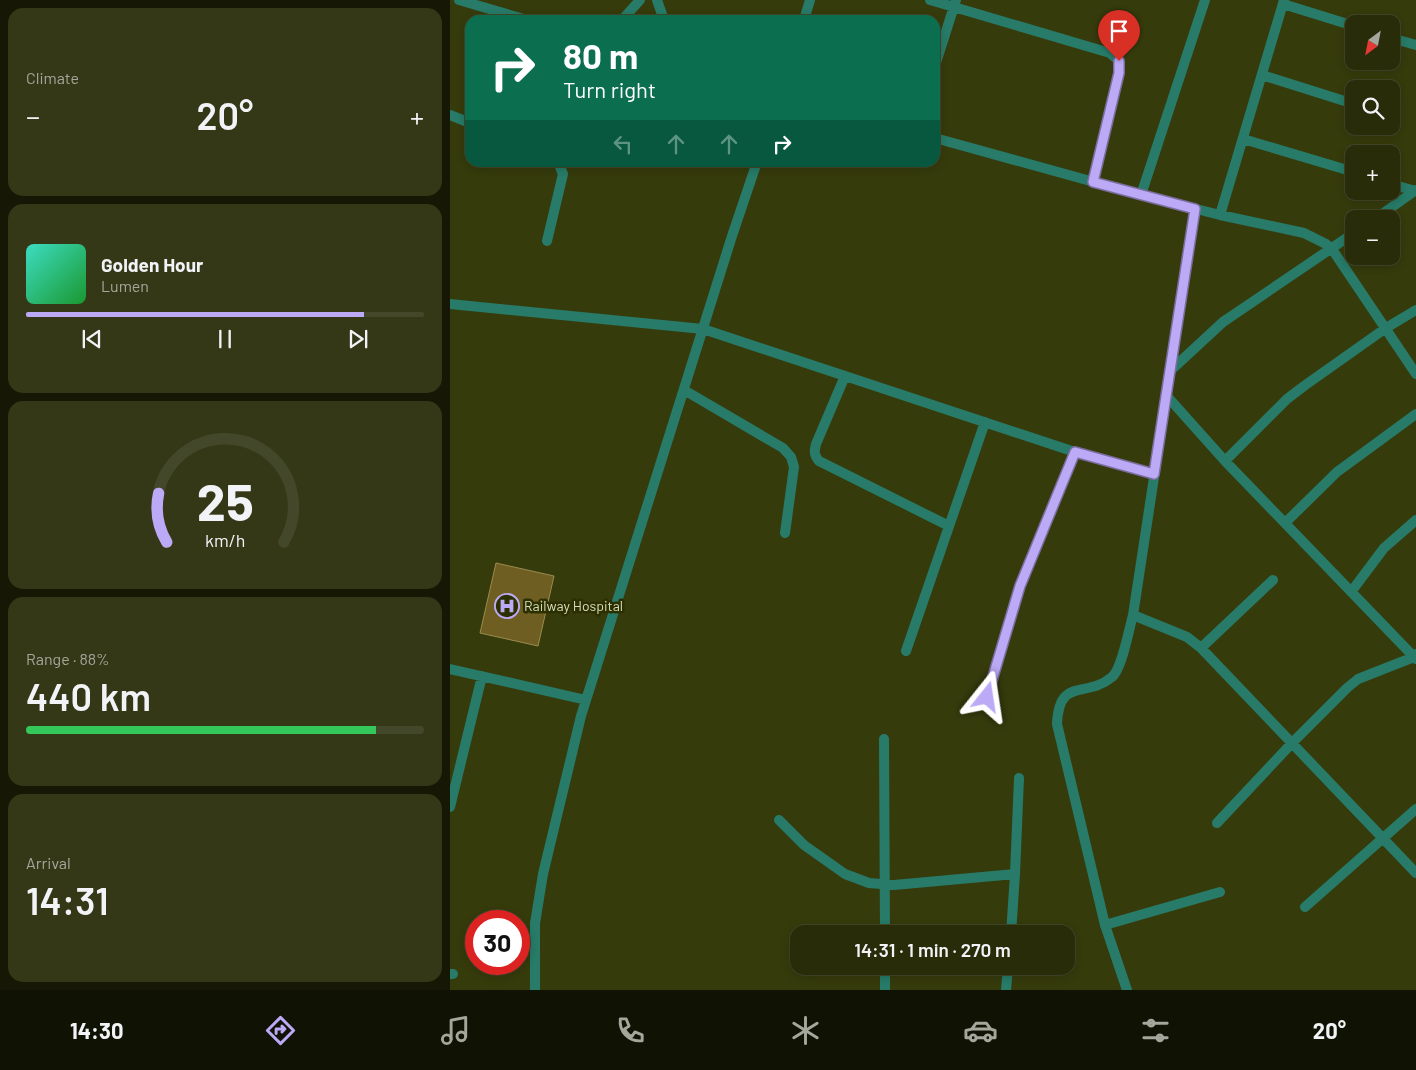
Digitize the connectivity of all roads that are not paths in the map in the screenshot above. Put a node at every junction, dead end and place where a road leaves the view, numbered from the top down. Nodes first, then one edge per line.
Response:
1 (459, 0) edge
2 (640, 0) edge
3 (656, 0) edge
4 (810, 0) edge
5 (930, 0) edge
6 (1204, 0) edge
7 (1284, 2) edge
8 (955, 4) edge
9 (510, 15) edge
10 (626, 15) edge
11 (662, 15) edge
12 (806, 15) edge
13 (1345, 23) edge
14 (1400, 41) edge
15 (1416, 45) edge
16 (940, 50) edge
17 (1262, 75) junction
18 (1345, 101) edge
19 (450, 115) edge
20 (465, 121) edge
21 (940, 139) edge
22 (1243, 139) junction
23 (560, 167) edge
24 (755, 167) edge
25 (1345, 169) edge
26 (1093, 182) junction
27 (1400, 187) edge
28 (1416, 191) edge
29 (1141, 195) junction
30 (1195, 209) junction
31 (1388, 210) edge
32 (1220, 215) junction
33 (1345, 240) edge
34 (547, 241) dead end
35 (1332, 249) junction
36 (450, 304) edge
37 (1416, 310) edge
38 (1386, 328) junction
39 (703, 329) junction
40 (1170, 371) junction
41 (1416, 374) edge
42 (845, 376) junction
43 (684, 390) junction
44 (1166, 395) junction
45 (1416, 414) edge
46 (985, 422) junction
47 (1075, 452) junction
48 (1225, 462) junction
49 (1154, 474) junction
50 (1416, 520) edge
51 (1285, 523) junction
52 (949, 526) junction
53 (785, 533) dead end
54 (1273, 580) dead end
55 (1351, 592) junction
56 (1133, 615) junction
57 (1201, 648) junction
58 (906, 651) dead end
59 (1415, 657) edge
60 (450, 669) edge
61 (482, 676) junction
62 (987, 697) dead end
63 (586, 700) junction
64 (884, 739) dead end
65 (1292, 743) junction
66 (1019, 778) dead end
67 (450, 808) edge
68 (1416, 809) edge
69 (778, 820) dead end
70 (1217, 823) dead end
71 (1383, 838) junction
72 (1416, 873) edge
73 (1016, 874) junction
74 (885, 884) junction
75 (1220, 892) dead end
76 (1305, 907) dead end
77 (885, 925) edge
78 (1012, 925) edge
79 (1105, 925) junction
80 (885, 975) edge
81 (1007, 975) edge
82 (535, 990) edge
83 (885, 990) edge
84 (1006, 990) edge
85 (1126, 990) edge

1 - 9 street
2 - 10 street
3 - 11 street
4 - 12 street
5 - 8 street
6 - 29 street
7 - 13 street
7 - 17 street
8 - 16 street
8 - 26 street
14 - 15 street
17 - 18 street
17 - 22 street
19 - 20 street
21 - 26 street
22 - 25 street
22 - 32 street
23 - 34 street
24 - 39 street
26 - 29 street
27 - 28 street
28 - 31 street
29 - 30 street
30 - 32 street
30 - 40 street
32 - 35 street
33 - 35 street
35 - 38 street
35 - 40 street
36 - 39 street
37 - 38 street
38 - 41 street
38 - 48 street
39 - 42 street
39 - 43 street
40 - 44 street
42 - 46 street
42 - 52 street
43 - 53 street
43 - 63 street
44 - 48 street
44 - 49 street
45 - 51 street
46 - 47 street
46 - 52 street
47 - 49 street
47 - 62 street
48 - 51 street
49 - 56 street
50 - 55 street
51 - 55 street
52 - 58 street
54 - 57 street
55 - 59 street
56 - 57 street
56 - 79 street
57 - 65 street
59 - 65 street
60 - 61 street
61 - 63 street
61 - 67 street
63 - 82 street
64 - 74 street
65 - 70 street
65 - 71 street
66 - 73 street
68 - 71 street
69 - 74 street
71 - 72 street
71 - 76 street
73 - 74 street
73 - 78 street
74 - 77 street
75 - 79 street
79 - 85 street
80 - 83 street
81 - 84 street

